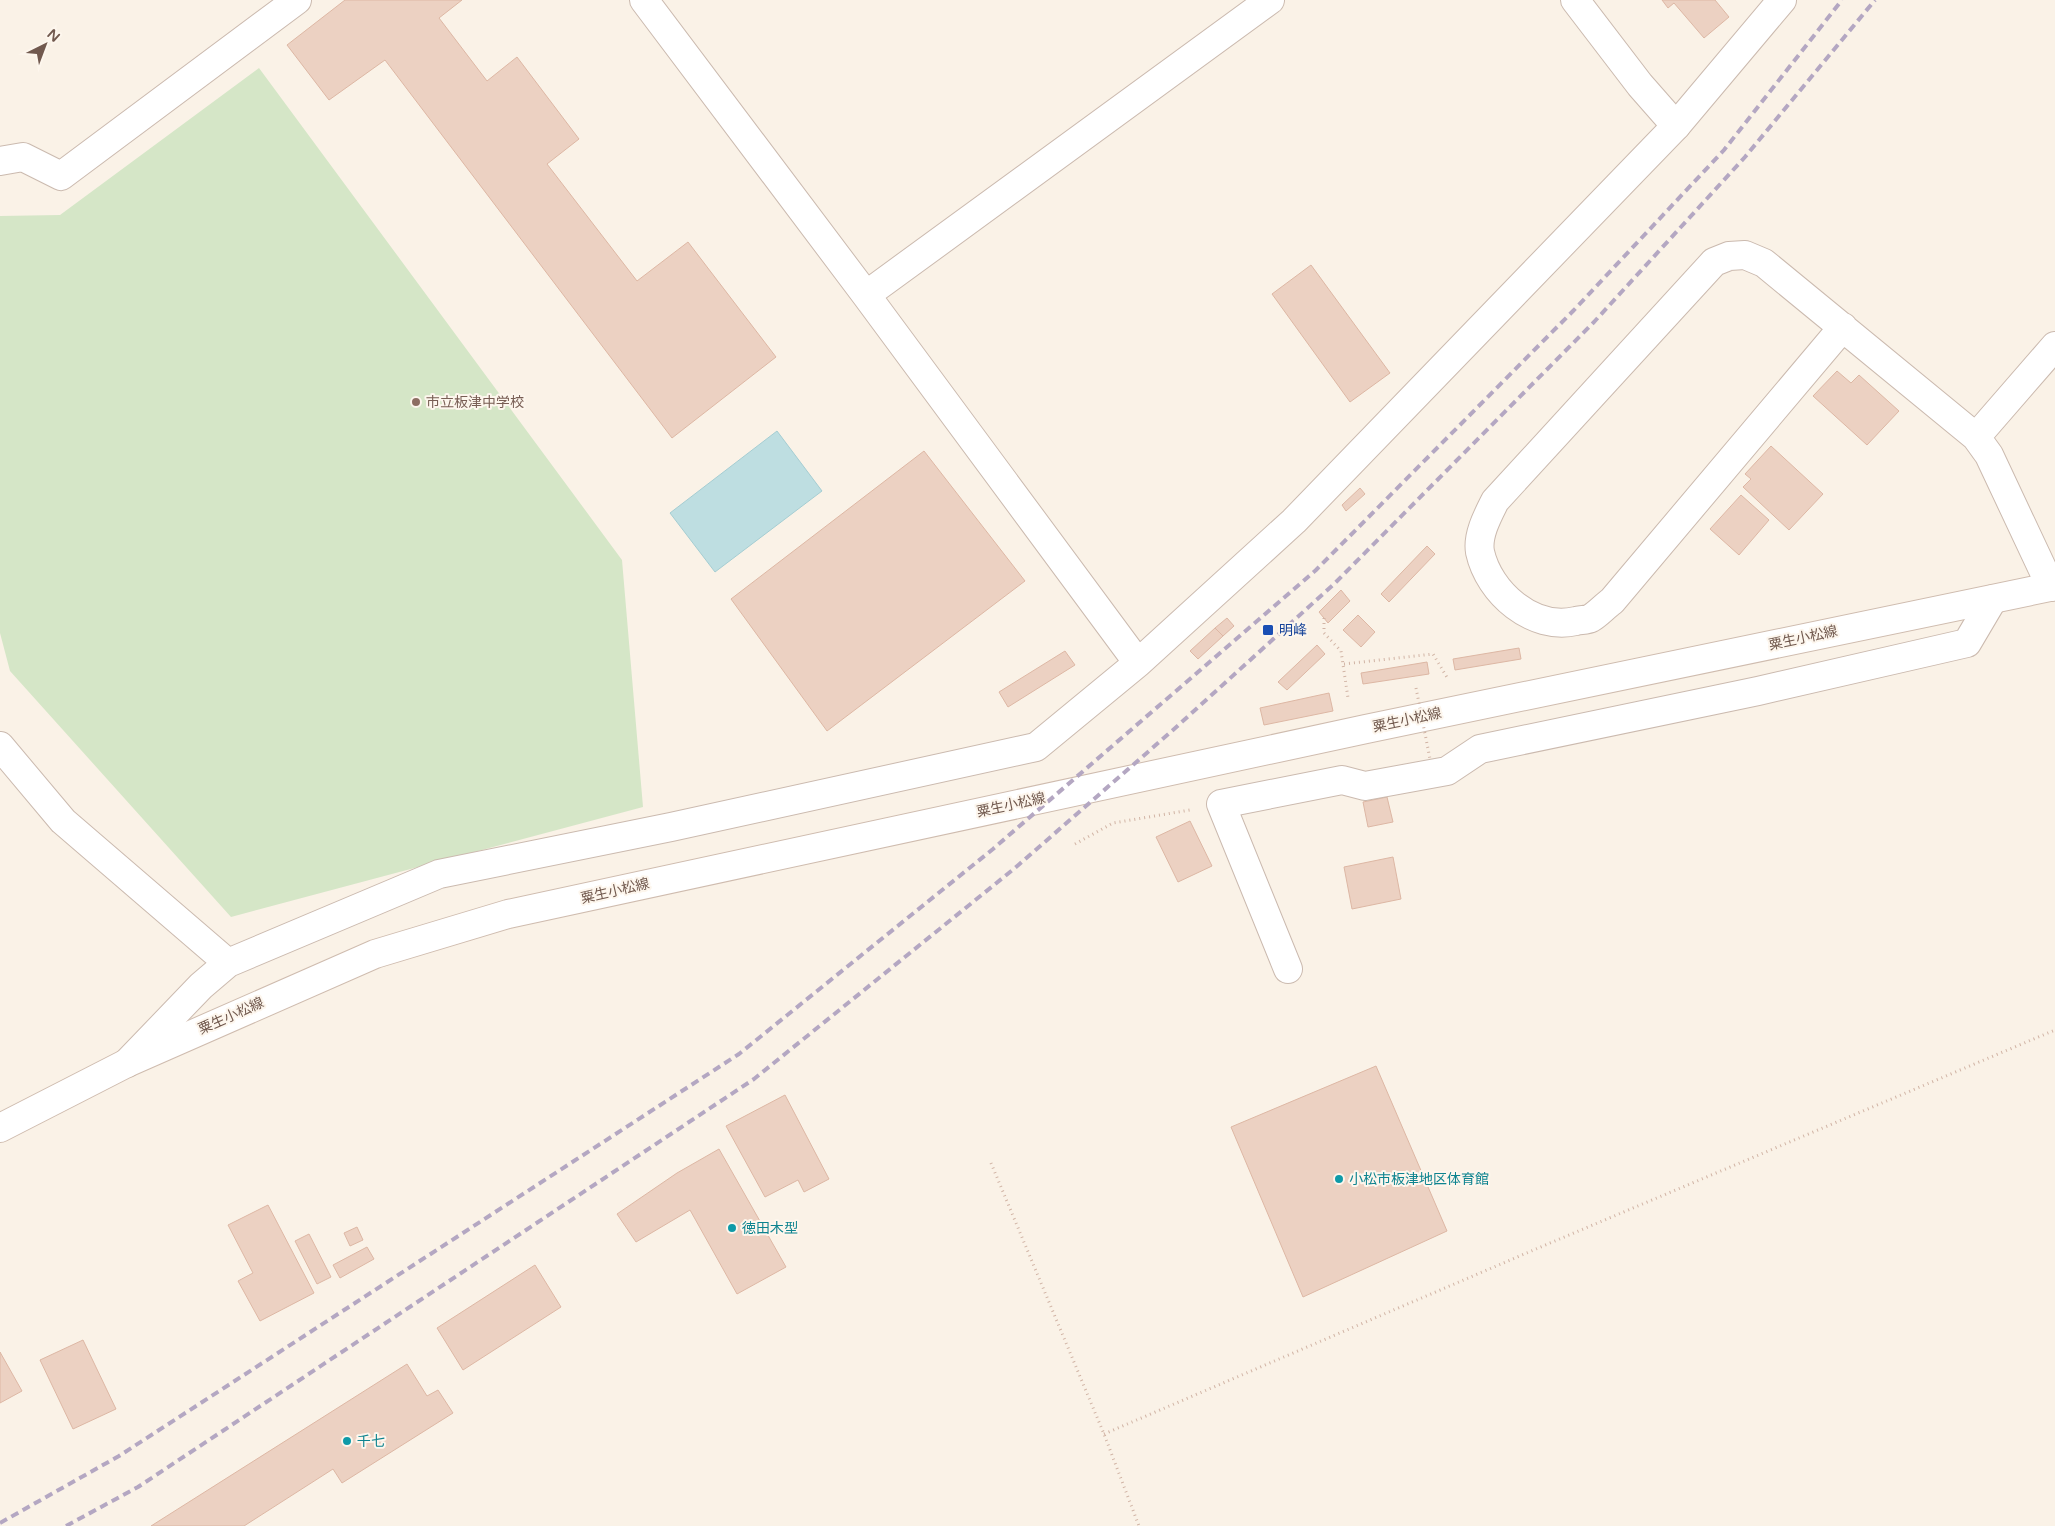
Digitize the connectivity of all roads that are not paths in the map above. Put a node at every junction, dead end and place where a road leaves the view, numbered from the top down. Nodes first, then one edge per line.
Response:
1 (297, 0) edge
2 (644, 0) edge
3 (1270, 0) edge
4 (1575, 0) edge
5 (1782, 0) edge
6 (1676, 126) junction
7 (0, 161) edge
8 (866, 295) junction
9 (1843, 327) junction
10 (2055, 346) edge
11 (1976, 437) junction
12 (2053, 587) edge
13 (1993, 599) junction
14 (1138, 663) junction
15 (0, 746) edge
16 (228, 963) junction
17 (1288, 969) dead end
18 (127, 1063) junction
19 (0, 1128) edge

1 - 7 street
2 - 8 street
3 - 8 street
4 - 6 street
5 - 6 street
6 - 14 street
8 - 14 street
9 - 9 street
9 - 11 street
10 - 11 street
11 - 12 street
12 - 13 street, 粟生小松線
13 - 17 street
13 - 18 street, 粟生小松線
14 - 16 street
15 - 16 street
16 - 18 street
18 - 19 street, 粟生小松線

